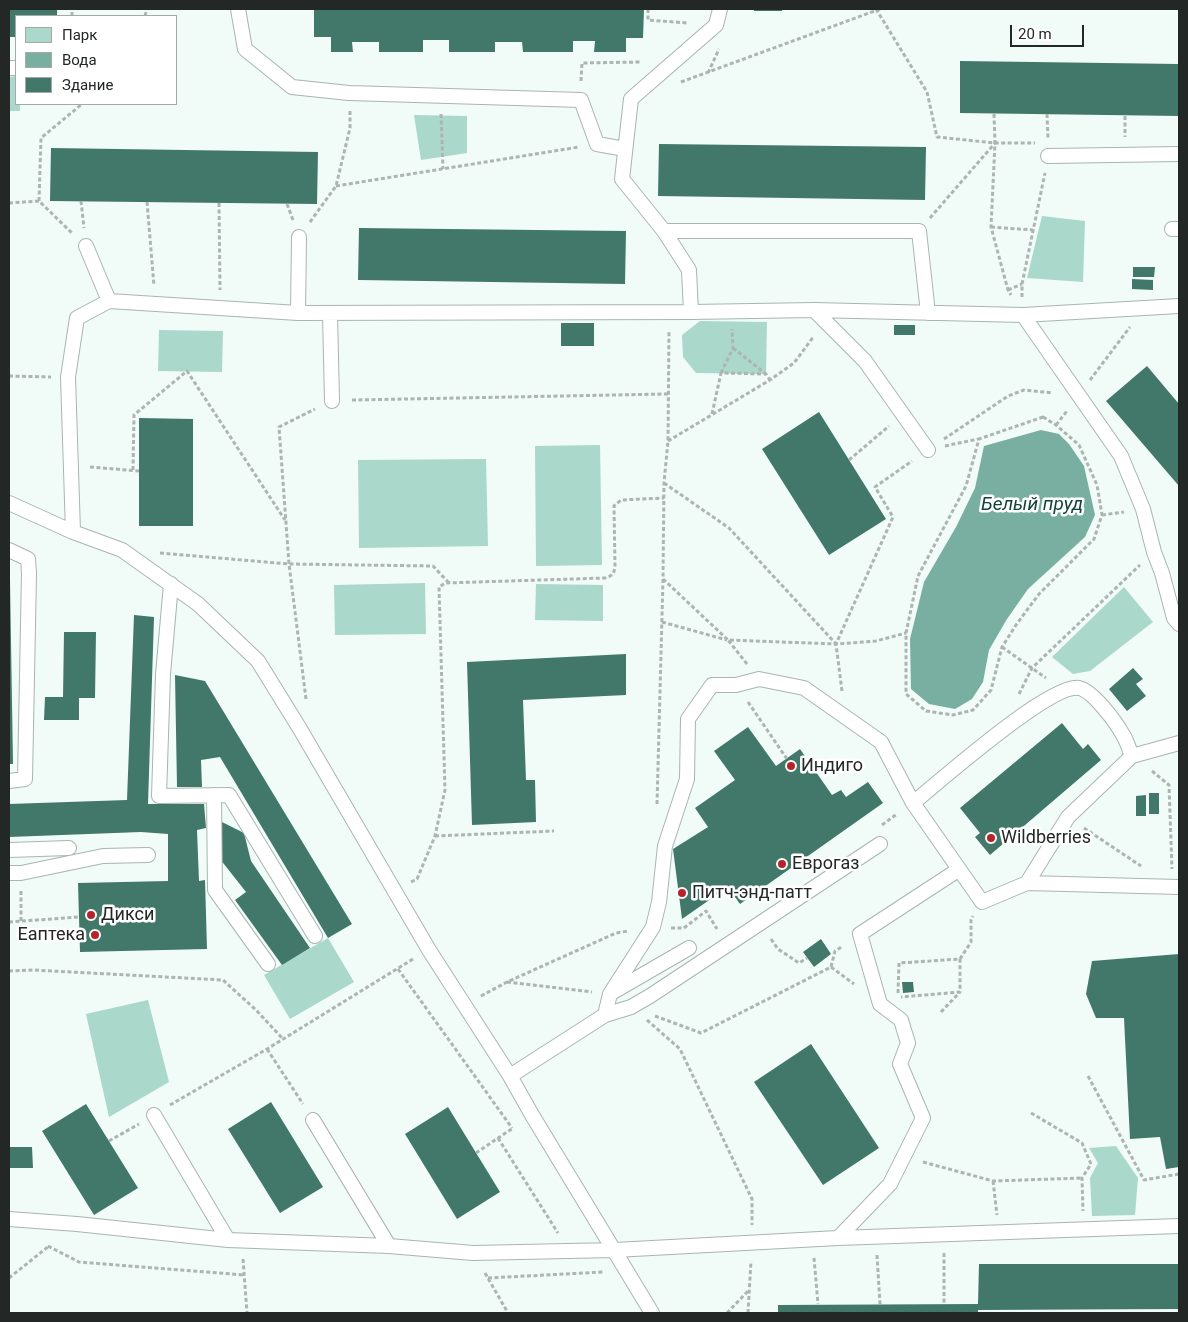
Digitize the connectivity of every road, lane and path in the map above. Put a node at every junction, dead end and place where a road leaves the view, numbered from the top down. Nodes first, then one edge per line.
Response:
1 (238, 9) edge
2 (648, 9) edge
3 (720, 9) edge
4 (878, 9) edge
5 (680, 22) dead end
6 (673, 62) junction
7 (674, 85) dead end
8 (349, 93) junction
9 (581, 100) junction
10 (81, 105) edge
11 (994, 114) dead end
12 (1047, 114) dead end
13 (441, 115) dead end
14 (995, 143) junction
15 (597, 144) junction
16 (626, 149) junction
17 (1048, 149) junction
18 (1179, 154) edge
19 (443, 169) junction
20 (336, 186) junction
21 (39, 201) junction
22 (81, 201) dead end
23 (147, 202) dead end
24 (219, 203) dead end
25 (9, 204) edge
26 (991, 226) junction
27 (1033, 230) junction
28 (664, 231) junction
29 (919, 231) junction
30 (299, 237) joint
31 (86, 246) junction
32 (1022, 284) junction
33 (1008, 290) junction
34 (109, 301) junction
35 (155, 304) junction
36 (1179, 306) edge
37 (220, 308) junction
38 (1144, 309) junction
39 (814, 310) junction
40 (669, 312) junction
41 (691, 312) junction
42 (298, 313) junction
43 (330, 313) junction
44 (928, 313) junction
45 (1023, 315) junction
46 (824, 321) junction
47 (731, 322) dead end
48 (733, 348) junction
49 (721, 373) junction
50 (766, 374) junction
51 (9, 376) edge
52 (68, 377) junction
53 (770, 380) junction
54 (668, 394) junction
55 (1078, 396) junction
56 (332, 401) junction
57 (902, 414) junction
58 (712, 415) junction
59 (979, 439) junction
60 (668, 442) junction
61 (928, 450) junction
62 (849, 460) dead end
63 (71, 466) junction
64 (133, 470) junction
65 (140, 471) dead end
66 (664, 483) junction
67 (664, 498) junction
68 (9, 503) edge
69 (286, 521) junction
70 (74, 532) junction
71 (9, 550) edge
72 (122, 550) junction
73 (1154, 552) junction
74 (289, 564) junction
75 (663, 579) junction
76 (450, 583) junction
77 (170, 584) junction
78 (662, 622) junction
79 (1179, 624) edge
80 (906, 633) junction
81 (728, 640) junction
82 (836, 644) junction
83 (1002, 647) junction
84 (1032, 668) junction
85 (759, 679) junction
86 (736, 685) junction
87 (1064, 690) junction
88 (306, 704) dead end
89 (845, 715) junction
90 (1179, 743) edge
91 (1132, 756) junction
92 (787, 759) dead end
93 (9, 781) edge
94 (214, 795) junction
95 (913, 803) junction
96 (657, 809) dead end
97 (1068, 817) junction
98 (554, 831) dead end
99 (435, 836) junction
100 (880, 844) dead end
101 (69, 848) dead end
102 (9, 850) edge
103 (148, 855) dead end
104 (958, 870) junction
105 (15, 873) edge
106 (1027, 883) junction
107 (408, 884) dead end
108 (1176, 887) edge
109 (982, 902) junction
110 (706, 912) dead end
111 (79, 917) dead end
112 (21, 921) junction
113 (9, 922) edge
114 (653, 927) junction
115 (684, 928) dead end
116 (860, 934) junction
117 (315, 936) dead end
118 (688, 948) dead end
119 (778, 949) dead end
120 (429, 950) junction
121 (807, 958) dead end
122 (960, 960) junction
123 (268, 964) dead end
124 (398, 969) junction
125 (9, 971) edge
126 (507, 982) junction
127 (960, 992) junction
128 (610, 994) junction
129 (464, 1005) junction
130 (631, 1007) junction
131 (941, 1012) dead end
132 (605, 1016) junction
133 (283, 1039) junction
134 (267, 1049) junction
135 (510, 1076) junction
136 (1088, 1076) dead end
137 (1031, 1113) dead end
138 (154, 1115) junction
139 (532, 1115) junction
140 (313, 1120) joint
141 (512, 1128) junction
142 (498, 1138) junction
143 (109, 1141) dead end
144 (476, 1153) dead end
145 (904, 1156) junction
146 (1177, 1174) edge
147 (1082, 1178) junction
148 (1179, 1179) edge
149 (993, 1181) junction
150 (9, 1219) edge
151 (77, 1224) junction
152 (1179, 1226) edge
153 (1083, 1230) junction
154 (999, 1233) junction
155 (944, 1234) junction
156 (876, 1237) junction
157 (838, 1238) junction
158 (812, 1239) junction
159 (235, 1240) junction
160 (753, 1242) junction
161 (48, 1246) junction
162 (388, 1246) junction
163 (615, 1250) junction
164 (570, 1251) junction
165 (473, 1253) junction
166 (627, 1270) junction
167 (244, 1275) junction
168 (9, 1278) edge
169 (488, 1278) junction
170 (749, 1289) junction
171 (818, 1304) dead end
172 (880, 1304) dead end
173 (944, 1304) dead end
174 (247, 1313) edge
175 (508, 1313) edge
176 (652, 1313) edge
177 (727, 1313) edge
178 (748, 1313) edge

1 - 8 lane
2 - 5 path
3 - 6 lane
4 - 7 path
4 - 14 path
6 - 9 path
6 - 16 lane
8 - 9 lane
8 - 20 path
9 - 15 lane
10 - 21 path
11 - 14 path
12 - 17 path
13 - 19 path
14 - 17 path
14 - 26 path
14 - 29 path
15 - 16 lane
15 - 19 path
16 - 28 lane
17 - 18 lane
17 - 27 path
19 - 20 path
20 - 30 path
21 - 25 path
21 - 31 path
22 - 31 path
23 - 35 path
24 - 37 path
26 - 27 path
26 - 33 path
27 - 32 path
28 - 29 lane
28 - 41 lane
29 - 44 lane
30 - 42 lane
31 - 34 lane
32 - 33 path
32 - 45 path
33 - 45 path
34 - 35 lane
34 - 52 lane
35 - 37 lane
36 - 38 lane
37 - 42 lane
38 - 45 lane
38 - 55 path
39 - 41 lane
39 - 44 lane
39 - 46 lane
40 - 41 lane
40 - 43 lane
40 - 54 path
42 - 43 lane
43 - 56 lane
44 - 45 lane
45 - 55 lane
46 - 53 path
46 - 57 lane
47 - 48 path
48 - 49 path
48 - 50 path
49 - 50 path
49 - 58 path
50 - 53 path
51 - 52 path
52 - 63 lane
53 - 58 path
54 - 56 path
54 - 60 path
55 - 61 path
55 - 73 lane
56 - 69 path
57 - 61 lane
57 - 62 path
58 - 60 path
59 - 61 path
59 - 80 path
59 - 83 path
60 - 66 path
61 - 82 path
63 - 64 path
63 - 70 lane
64 - 65 path
64 - 69 path
66 - 67 path
66 - 82 path
67 - 75 path
67 - 76 path
68 - 70 lane
69 - 74 path
70 - 72 lane
71 - 93 lane
72 - 74 path
72 - 77 lane
73 - 79 lane
73 - 84 path
74 - 76 path
74 - 88 path
75 - 78 path
75 - 81 path
76 - 99 path
77 - 94 lane
77 - 120 lane
78 - 81 path
78 - 96 path
80 - 82 path
80 - 83 path
81 - 82 path
81 - 85 path
82 - 89 path
83 - 84 path
84 - 87 path
85 - 86 lane
85 - 89 lane
86 - 92 path
86 - 114 lane
87 - 91 lane
87 - 95 lane
89 - 95 lane
90 - 91 lane
91 - 97 lane
91 - 108 path
94 - 117 lane
94 - 123 lane
95 - 104 lane
97 - 106 lane
97 - 108 path
98 - 99 path
99 - 107 path
100 - 130 lane
101 - 102 lane
103 - 105 lane
104 - 109 lane
104 - 116 lane
105 - 112 path
106 - 108 lane
106 - 109 lane
109 - 122 path
110 - 115 path
111 - 112 path
112 - 113 path
114 - 126 path
114 - 128 lane
116 - 130 path
116 - 145 lane
118 - 128 lane
119 - 121 path
120 - 124 path
120 - 129 lane
122 - 127 path
122 - 127 path
124 - 133 path
124 - 141 path
125 - 133 path
126 - 128 path
126 - 129 path
127 - 131 path
128 - 132 lane
129 - 135 lane
130 - 132 lane
130 - 160 path
132 - 135 lane
133 - 134 path
134 - 138 path
134 - 140 path
135 - 139 lane
136 - 146 path
137 - 147 path
138 - 143 path
138 - 159 lane
139 - 141 path
139 - 163 lane
140 - 162 lane
141 - 142 path
142 - 144 path
142 - 164 path
145 - 149 path
145 - 157 lane
146 - 148 path
147 - 149 path
147 - 153 path
149 - 154 path
150 - 151 lane
151 - 159 lane
151 - 161 path
152 - 153 lane
153 - 154 lane
154 - 155 lane
155 - 156 lane
155 - 173 path
156 - 157 lane
156 - 172 path
157 - 158 lane
158 - 160 lane
158 - 171 path
159 - 162 lane
159 - 167 path
160 - 163 lane
160 - 170 path
161 - 167 path
161 - 168 path
162 - 165 lane
163 - 164 lane
163 - 166 lane
164 - 165 lane
165 - 169 path
166 - 169 path
166 - 176 lane
167 - 174 path
169 - 175 path
170 - 177 path
170 - 178 path

